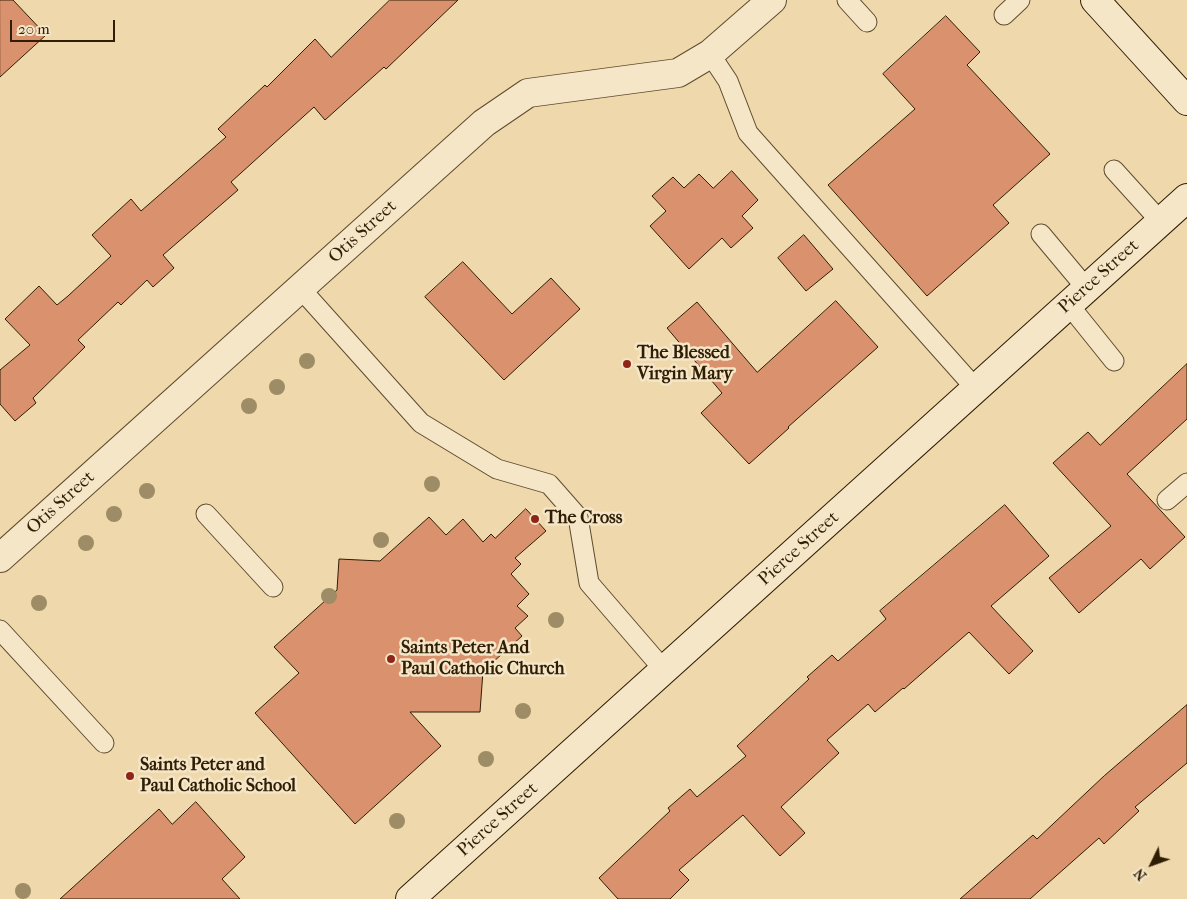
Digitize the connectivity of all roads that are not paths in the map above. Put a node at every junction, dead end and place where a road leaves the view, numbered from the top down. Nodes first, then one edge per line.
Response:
1 (772, 0) edge
2 (847, 0) edge
3 (1020, 0) edge
4 (1095, 0) edge
5 (1004, 15) dead end
6 (867, 22) dead end
7 (710, 54) junction
8 (1187, 101) edge
9 (1114, 170) dead end
10 (1187, 198) edge
11 (1161, 222) junction
12 (1041, 234) dead end
13 (300, 288) junction
14 (1078, 297) junction
15 (1114, 361) dead end
16 (976, 389) junction
17 (1187, 483) edge
18 (1168, 500) dead end
19 (206, 514) dead end
20 (0, 558) edge
21 (273, 588) dead end
22 (0, 630) edge
23 (664, 670) junction
24 (104, 743) dead end
25 (410, 899) edge

1 - 7 street, Otis Street
2 - 6 lane
3 - 5 lane
4 - 8 street
7 - 13 street, Otis Street
7 - 16 lane
9 - 11 lane
10 - 11 street, Pierce Street
11 - 14 street, Pierce Street
12 - 14 lane
13 - 20 street, Otis Street
13 - 23 lane
14 - 15 lane
14 - 16 street, Pierce Street
16 - 23 street, Pierce Street
17 - 18 lane
19 - 21 lane
22 - 24 lane
23 - 25 street, Pierce Street

